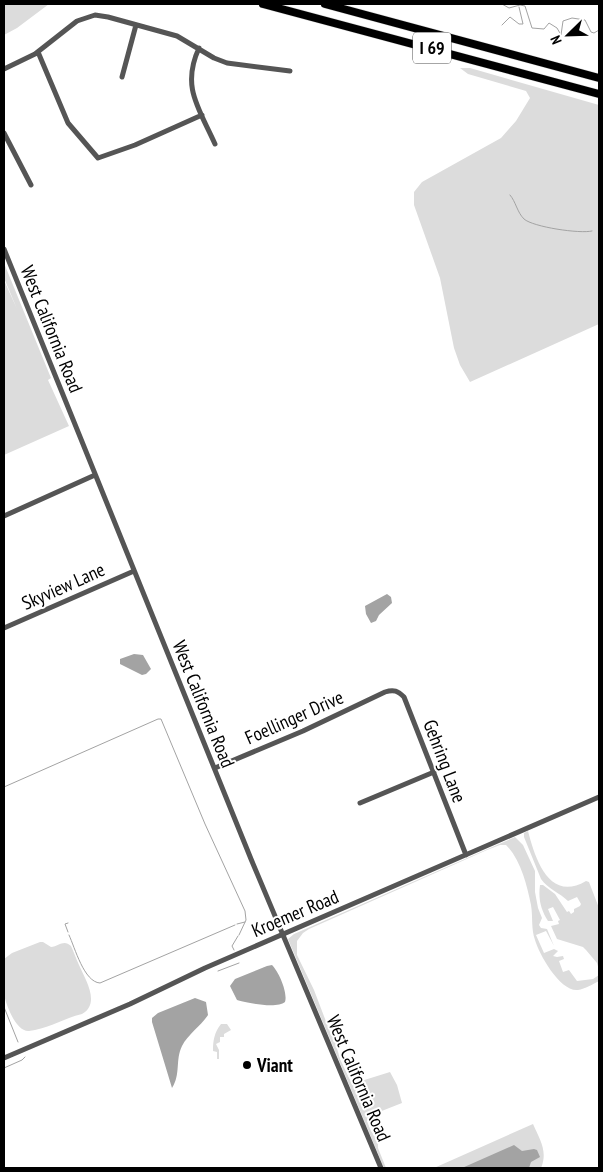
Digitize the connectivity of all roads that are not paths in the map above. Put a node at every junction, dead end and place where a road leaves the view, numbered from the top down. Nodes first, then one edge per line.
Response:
1 (264, 4) edge
2 (325, 4) edge
3 (136, 25) junction
4 (199, 48) junction
5 (38, 52) junction
6 (4, 69) edge
7 (290, 71) dead end
8 (122, 77) dead end
9 (599, 78) edge
10 (599, 94) edge
11 (202, 115) junction
12 (4, 133) edge
13 (215, 144) dead end
14 (31, 185) dead end
15 (4, 249) edge
16 (95, 475) junction
17 (4, 516) edge
18 (134, 571) junction
19 (4, 628) edge
20 (385, 692) joint
21 (215, 768) junction
22 (434, 772) junction
23 (599, 796) edge
24 (360, 803) dead end
25 (466, 856) junction
26 (283, 935) junction
27 (4, 1058) edge
28 (381, 1168) edge

1 - 10 highway, I 69
2 - 9 highway, I 69
3 - 4 street
3 - 5 street
3 - 8 street
4 - 7 street
4 - 11 street
5 - 6 street
5 - 11 street
11 - 13 street
12 - 14 street
15 - 16 street, West California Road
16 - 17 street
16 - 18 street, West California Road
18 - 19 street, Skyview Lane
18 - 21 street, West California Road
20 - 21 street, Foellinger Drive
20 - 22 street, Gehring Lane
21 - 26 street, West California Road
22 - 24 street
22 - 25 street, Gehring Lane
23 - 25 street, Kroemer Road
25 - 26 street, Kroemer Road
26 - 27 street, Kroemer Road
26 - 28 street, West California Road

